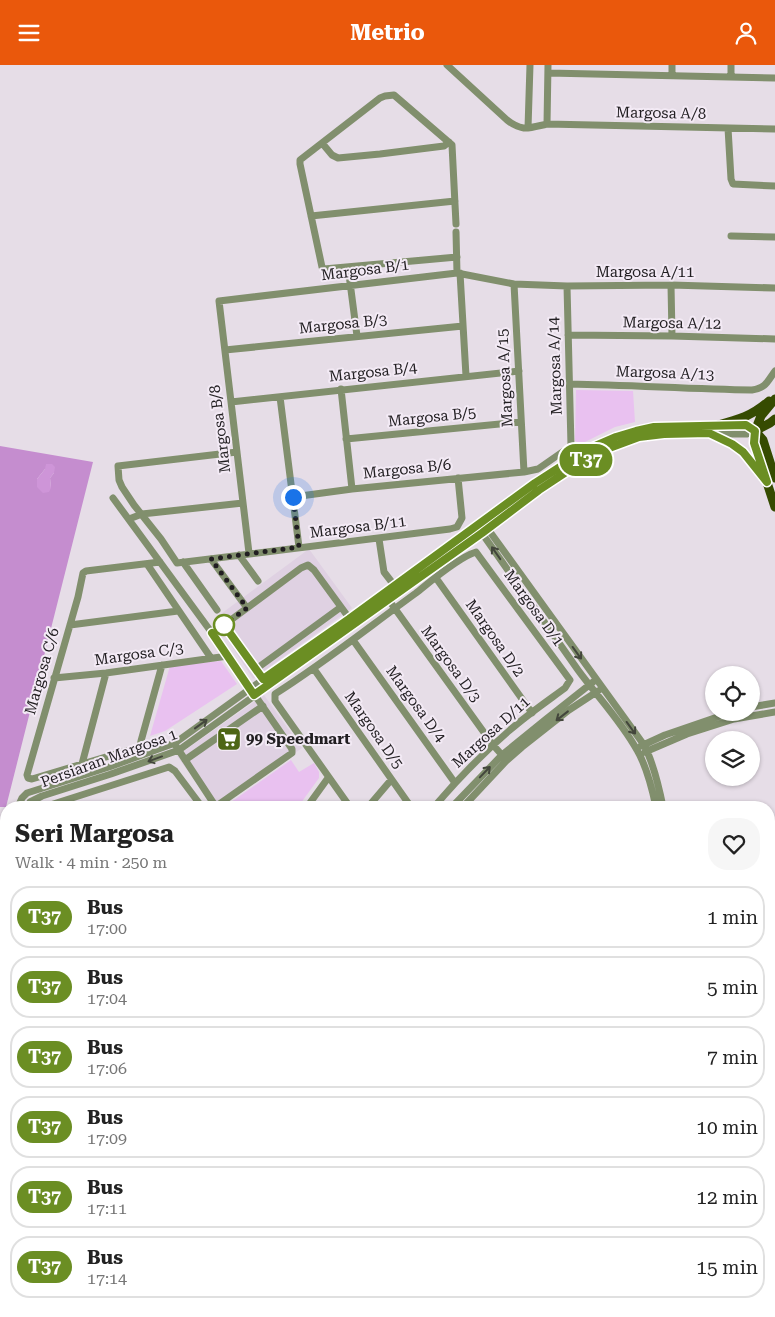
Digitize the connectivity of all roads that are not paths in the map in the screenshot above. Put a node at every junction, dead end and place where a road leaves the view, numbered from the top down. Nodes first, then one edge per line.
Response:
1 (447, 65) edge
2 (530, 65) edge
3 (672, 65) edge
4 (731, 65) edge
5 (548, 69) edge
6 (672, 75) junction
7 (731, 77) junction
8 (775, 78) edge
9 (547, 124) junction
10 (528, 128) junction
11 (728, 128) junction
12 (775, 129) edge
13 (449, 142) junction
14 (322, 143) junction
15 (775, 186) edge
16 (455, 201) junction
17 (311, 216) junction
18 (456, 224) dead end
19 (456, 232) dead end
20 (731, 236) dead end
21 (775, 237) edge
22 (457, 257) junction
23 (348, 267) junction
24 (459, 273) junction
25 (514, 283) junction
26 (351, 285) junction
27 (671, 285) junction
28 (567, 286) junction
29 (775, 288) edge
30 (219, 301) joint
31 (463, 325) junction
32 (568, 335) junction
33 (357, 336) junction
34 (672, 336) junction
35 (775, 339) edge
36 (225, 350) junction
37 (519, 371) junction
38 (775, 371) edge
39 (466, 376) junction
40 (570, 384) junction
41 (341, 389) junction
42 (775, 395) edge
43 (280, 397) junction
44 (775, 399) edge
45 (231, 402) junction
46 (775, 419) edge
47 (522, 422) junction
48 (718, 425) junction
49 (755, 431) junction
50 (709, 433) junction
51 (346, 439) junction
52 (572, 446) junction
53 (237, 452) junction
54 (581, 458) junction
55 (524, 472) junction
56 (458, 478) junction
57 (771, 480) edge
58 (352, 489) junction
59 (293, 497) junction
60 (113, 498) dead end
61 (243, 503) junction
62 (775, 507) edge
63 (142, 514) junction
64 (129, 519) junction
65 (495, 523) junction
66 (479, 524) junction
67 (482, 533) junction
68 (490, 538) junction
69 (379, 539) junction
70 (299, 547) junction
71 (248, 553) junction
72 (239, 555) junction
73 (211, 559) junction
74 (160, 562) junction
75 (182, 562) junction
76 (147, 564) junction
77 (436, 578) junction
78 (258, 581) dead end
79 (394, 585) junction
80 (388, 599) junction
81 (341, 607) junction
82 (247, 608) junction
83 (394, 609) junction
84 (216, 610) dead end
85 (178, 611) junction
86 (352, 621) junction
87 (70, 625) junction
88 (224, 625) junction
89 (212, 633) junction
90 (354, 640) junction
91 (228, 656) junction
92 (211, 658) junction
93 (162, 665) junction
94 (256, 669) junction
95 (314, 669) junction
96 (106, 673) junction
97 (54, 678) junction
98 (263, 679) junction
99 (596, 680) junction
100 (570, 681) joint
101 (590, 685) junction
102 (602, 689) junction
103 (252, 692) junction
104 (595, 693) junction
105 (775, 703) edge
106 (263, 706) junction
107 (760, 706) edge
108 (775, 711) edge
109 (760, 712) edge
110 (532, 713) junction
111 (715, 721) edge
112 (493, 745) junction
113 (177, 747) junction
114 (646, 748) junction
115 (638, 752) junction
116 (502, 755) junction
117 (185, 760) junction
118 (82, 764) junction
119 (328, 777) junction
120 (391, 780) junction
121 (455, 783) junction
122 (21, 801) edge
123 (32, 801) edge
124 (63, 801) edge
125 (197, 801) edge
126 (211, 801) edge
127 (223, 801) edge
128 (311, 801) edge
129 (346, 801) edge
130 (373, 801) edge
131 (407, 801) edge
132 (439, 801) edge
133 (458, 801) edge
134 (468, 801) edge
135 (655, 801) edge
136 (662, 801) edge

1 - 10 street
2 - 10 street
3 - 6 street
4 - 7 street
5 - 6 street
5 - 9 street
6 - 7 street
7 - 8 street
9 - 10 street, Margosa A/8
9 - 11 street, Margosa A/8
11 - 12 street, Margosa A/8
11 - 15 street
13 - 14 street
13 - 14 street
13 - 16 street
14 - 17 street
16 - 17 street
16 - 18 street
17 - 23 street
19 - 22 street
20 - 21 street
22 - 23 street
22 - 24 street
23 - 26 street
24 - 25 street, Margosa B/1
24 - 26 street, Margosa B/1
24 - 31 street
25 - 28 street, Margosa A/11
25 - 37 street, Margosa A/15
26 - 30 street, Margosa B/1
26 - 33 street
27 - 28 street, Margosa A/11
27 - 29 street, Margosa A/11
27 - 34 street
28 - 32 street, Margosa A/14
30 - 36 street, Margosa B/8
31 - 33 street, Margosa B/3
31 - 39 street
32 - 34 street, Margosa A/12
32 - 40 street, Margosa A/14
33 - 36 street, Margosa B/3
34 - 35 street, Margosa A/12
36 - 45 street, Margosa B/8
37 - 39 street, Margosa B/4
37 - 47 street, Margosa A/15
38 - 40 street, Margosa A/13
39 - 41 street, Margosa B/4
40 - 52 street, Margosa A/14
41 - 43 street, Margosa B/4
41 - 51 street
42 - 48 main road
43 - 45 street, Margosa B/4
43 - 59 street
44 - 49 main road
45 - 53 street, Margosa B/8
46 - 49 main road
47 - 51 street, Margosa B/5
47 - 55 street, Margosa A/15
48 - 49 street, Persiaran Margosa 1
48 - 54 street, Persiaran Margosa 1
49 - 50 street, Persiaran Margosa 1
49 - 57 main road
50 - 54 street, Persiaran Margosa 1
50 - 57 main road
51 - 58 street
52 - 54 street
52 - 55 street, Margosa B/6
53 - 61 street, Margosa B/8
53 - 63 street
54 - 65 street, Persiaran Margosa 1
54 - 66 street, Persiaran Margosa 1
55 - 56 street, Margosa B/6
56 - 58 street, Margosa B/6
56 - 69 street, Margosa B/11
57 - 62 main road
58 - 59 street, Margosa B/6
59 - 70 street
60 - 64 street
61 - 63 street
61 - 71 street, Margosa B/8
63 - 64 street
63 - 75 street
64 - 74 street
65 - 67 street, Persiaran Margosa 1
65 - 68 street
66 - 67 street
66 - 79 street, Persiaran Margosa 1
67 - 68 street
67 - 80 street, Persiaran Margosa 1
68 -> 99 street
101 -> 68 street
69 - 70 street, Margosa B/11
69 - 79 street
70 - 71 street, Margosa B/11
71 - 72 street, Margosa B/11
72 - 73 street, Margosa B/11
72 - 78 street
73 - 75 street, Margosa B/11
73 - 82 street
74 - 76 street
74 - 89 street
75 - 84 street
76 - 85 street
76 - 87 street, Margosa C/6
77 - 83 street
77 - 100 street, Margosa D/1
77 - 110 street, Margosa D/2
79 - 86 street, Persiaran Margosa 1
80 - 83 street, Margosa D/3
80 - 86 street, Persiaran Margosa 1
81 - 82 street
81 - 86 street
81 - 94 street
82 - 88 street
83 - 90 street
83 - 112 street, Margosa D/3
85 - 87 street
85 - 92 street
86 - 98 street, Persiaran Margosa 1
86 - 103 street, Persiaran Margosa 1
87 - 97 street, Margosa C/6
88 - 89 street
88 - 94 street
89 - 91 street
90 - 95 street
90 - 121 street, Margosa D/4
91 - 92 street, Margosa C/3
91 - 103 street
92 - 93 street, Margosa C/3
93 - 96 street, Margosa C/3
93 - 118 street
94 - 98 street
95 - 119 street
95 - 120 street, Margosa D/5
96 - 97 street, Margosa C/3
96 - 118 street
97 - 118 street, Margosa C/6
98 - 103 street, Persiaran Margosa 1
99 - 101 street
99 - 102 street
100 - 110 street, Margosa D/11
101 - 104 street
101 - 116 street
102 - 104 street
102 -> 114 street
103 - 106 street
103 - 113 street, Persiaran Margosa 1
104 - 115 street
104 -> 134 street
105 - 107 street
106 - 117 street
106 - 127 street
108 - 109 street
110 - 112 street, Margosa D/11
111 - 114 street
112 - 116 street, Margosa D/3
112 - 121 street, Margosa D/11
113 - 117 street
113 - 122 street, Persiaran Margosa 1
113 -> 123 street, Persiaran Margosa 1
114 - 115 street
114 - 136 street
115 - 135 street
133 -> 116 street
117 - 126 street
119 - 128 street
119 - 129 street
120 - 130 street
120 - 131 street, Margosa D/5
121 - 132 street, Margosa D/11
124 - 125 street

